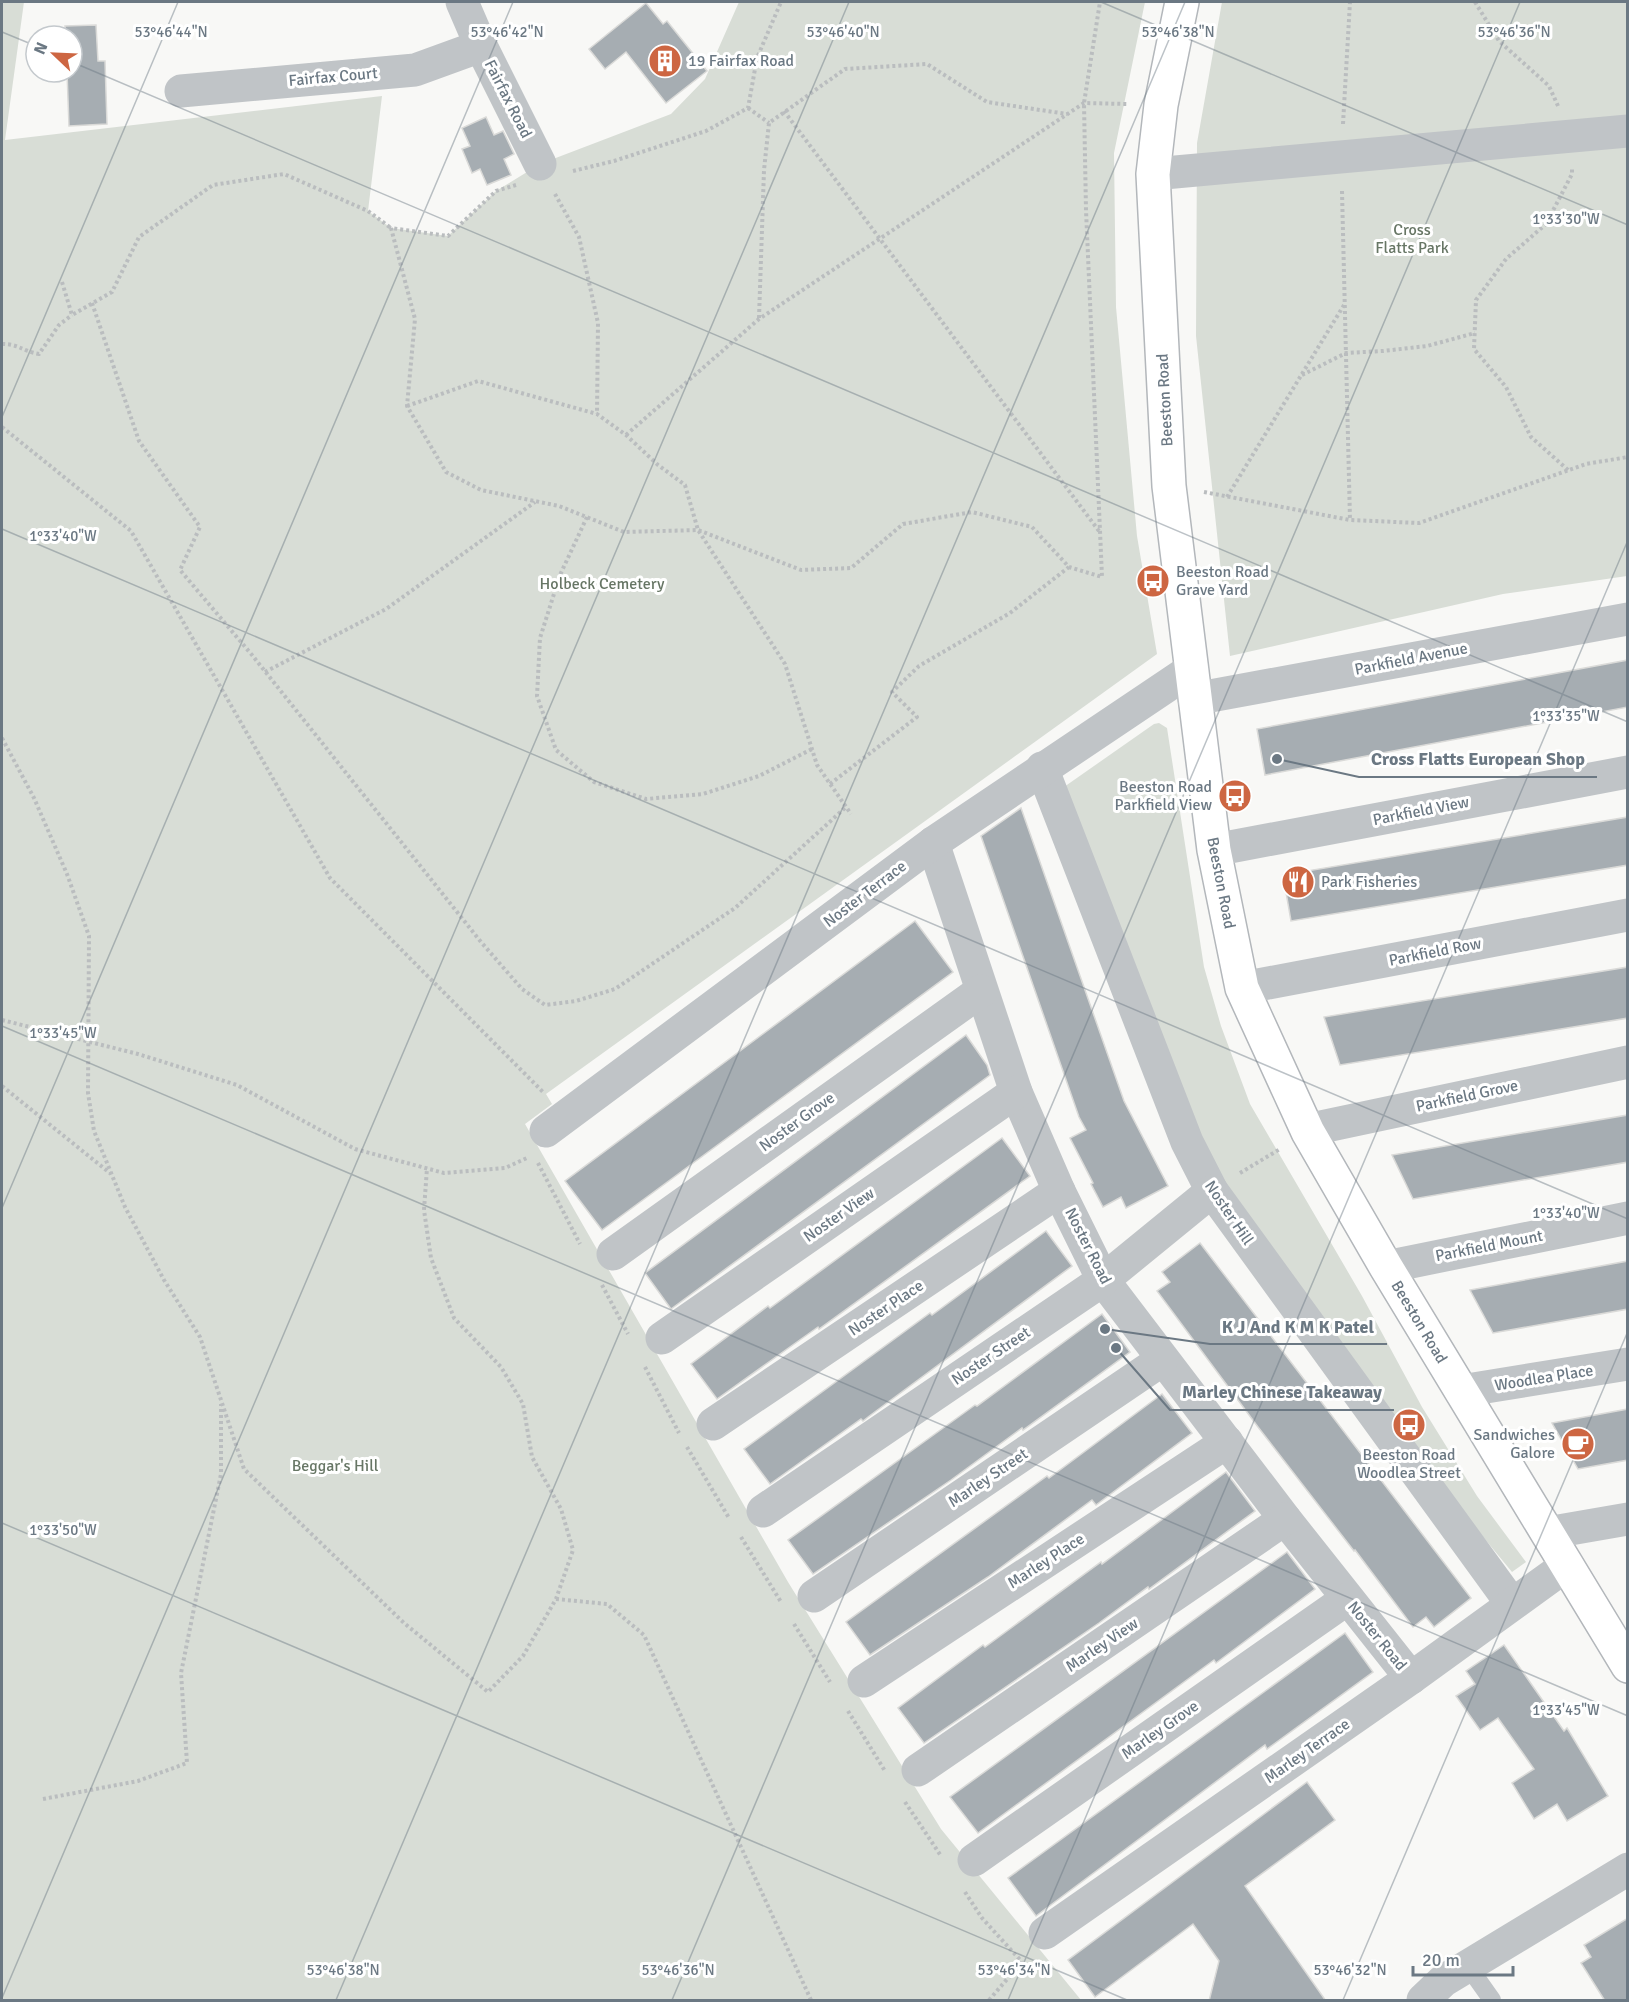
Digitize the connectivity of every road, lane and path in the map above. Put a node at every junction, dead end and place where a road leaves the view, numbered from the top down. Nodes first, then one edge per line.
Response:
1 (462, 2) edge
2 (781, 2) edge
3 (1100, 2) edge
4 (1182, 2) edge
5 (1350, 2) edge
6 (1475, 2) edge
7 (481, 46) junction
8 (181, 91) dead end
9 (1084, 103) junction
10 (1161, 105) junction
11 (748, 108) junction
12 (784, 111) junction
13 (1067, 114) junction
14 (769, 123) junction
15 (1628, 131) edge
16 (1569, 136) junction
17 (1341, 158) junction
18 (543, 171) junction
19 (1153, 174) junction
20 (391, 228) junction
21 (880, 238) junction
22 (62, 282) dead end
23 (92, 303) junction
24 (1345, 304) junction
25 (72, 315) junction
26 (759, 319) junction
27 (1474, 333) junction
28 (2, 344) edge
29 (1346, 353) junction
30 (1302, 375) junction
31 (407, 406) junction
32 (597, 414) junction
33 (2, 427) edge
34 (626, 435) junction
35 (1628, 457) edge
36 (1568, 470) junction
37 (1169, 486) junction
38 (1227, 497) junction
39 (535, 502) junction
40 (587, 517) junction
41 (1350, 520) junction
42 (698, 530) junction
43 (1100, 532) junction
44 (1069, 567) junction
45 (1628, 619) edge
46 (265, 672) junction
47 (1193, 684) junction
48 (2, 738) edge
49 (812, 749) junction
50 (1042, 768) junction
51 (1628, 772) edge
52 (830, 784) junction
53 (846, 807) junction
54 (851, 814) dead end
55 (933, 843) junction
56 (1214, 850) junction
57 (1628, 915) edge
58 (1242, 988) junction
59 (981, 990) junction
60 (2, 1020) edge
61 (89, 1042) junction
62 (1628, 1062) edge
63 (2, 1086) edge
64 (1016, 1092) junction
65 (555, 1125) joint
66 (1308, 1131) junction
67 (427, 1168) junction
68 (112, 1176) junction
69 (1059, 1191) junction
70 (1212, 1191) junction
71 (1628, 1218) edge
72 (598, 1260) junction
73 (1386, 1267) junction
74 (1103, 1281) junction
75 (645, 1346) junction
76 (1162, 1360) junction
77 (1628, 1364) edge
78 (1461, 1391) junction
79 (221, 1399) junction
80 (713, 1424) dead end
81 (1227, 1442) junction
82 (763, 1511) dead end
83 (1285, 1519) junction
84 (1628, 1519) edge
85 (733, 1524) dead end
86 (1547, 1533) junction
87 (739, 1534) dead end
88 (1567, 1565) junction
89 (556, 1599) junction
90 (1347, 1599) junction
91 (783, 1605) dead end
92 (1512, 1605) junction
93 (802, 1606) joint
94 (1628, 1666) edge
95 (1411, 1678) junction
96 (864, 1681) dead end
97 (832, 1686) dead end
98 (845, 1707) dead end
99 (902, 1781) junction
100 (43, 1799) dead end
101 (1628, 1869) edge
102 (960, 1870) junction
103 (1045, 1933) joint
104 (1022, 1962) junction
105 (1468, 1966) junction
106 (811, 2001) edge
107 (989, 2001) edge
108 (1423, 2001) edge
109 (1492, 2001) edge

1 - 7 street, Fairfax Road
2 - 11 path
3 - 9 path
4 - 10 street, Beeston Road
5 - 17 path
6 - 16 path
7 - 8 street, Fairfax Court
7 - 18 street, Fairfax Road
9 - 10 path
9 - 13 path
9 - 43 path
10 - 19 street, Beeston Road
11 - 14 path
11 - 18 path
12 - 13 path
12 - 14 path
12 - 21 path
13 - 21 path
14 - 26 path
15 - 16 street
16 - 17 street
16 - 27 path
17 - 19 street
17 - 24 path
18 - 20 path
18 - 32 path
19 - 37 street, Beeston Road
20 - 23 path
20 - 31 path
21 - 26 path
21 - 43 path
22 - 25 path
23 - 25 path
23 - 46 path
24 - 29 path
24 - 30 path
25 - 28 path
26 - 34 path
27 - 29 path
27 - 36 path
29 - 30 path
29 - 41 path
30 - 38 path
31 - 32 path
31 - 39 path
32 - 34 path
33 - 65 path
34 - 42 path
35 - 36 path
36 - 41 path
37 - 38 path
37 - 47 street, Beeston Road
38 - 41 path
39 - 40 path
39 - 46 path
40 - 42 path
40 - 49 path
42 - 44 path
42 - 49 path
43 - 44 path
44 - 52 path
45 - 47 street, Parkfield Avenue
46 - 53 path
47 - 50 street, Noster Terrace
47 - 56 street, Beeston Road
48 - 61 path
49 - 52 path
50 - 55 street, Noster Terrace
50 - 70 street, Noster Hill
51 - 56 street, Parkfield View
52 - 53 path
53 - 54 path
55 - 59 street, Noster Road
55 - 65 street, Noster Terrace
56 - 58 street, Beeston Road
57 - 58 street, Parkfield Row
58 - 66 street, Beeston Road
59 - 64 street, Noster Road
59 - 72 street, Noster Grove
60 - 61 path
61 - 67 path
61 - 68 path
62 - 66 street, Parkfield Grove
63 - 68 path
64 - 69 street, Noster Road
64 - 75 street, Noster View
66 - 70 path
66 - 73 street, Beeston Road
67 - 72 path
67 - 89 path
68 - 79 path
69 - 74 street, Noster Road
69 - 80 street, Noster Place
70 - 74 street, Noster Street
70 - 92 street, Noster Hill
71 - 73 street, Parkfield Mount
72 - 75 path
73 - 78 street, Beeston Road
74 - 76 street, Noster Road
74 - 82 street, Noster Street
75 - 85 path
76 - 81 street, Noster Road
76 - 93 street, Marley Street
77 - 78 street, Woodlea Place
78 - 86 street, Beeston Road
79 - 89 path
79 - 100 path
81 - 83 street, Noster Road
81 - 96 street, Marley Place
83 - 90 street, Noster Road
83 - 99 street, Marley View
84 - 86 street
86 - 88 street, Beeston Road
87 - 91 path
88 - 92 street, Marley Terrace
88 - 94 street, Beeston Road
89 - 106 path
90 - 95 street, Noster Road
90 - 102 street, Marley Grove
92 - 95 street, Marley Terrace
93 - 97 path
95 - 103 street, Marley Terrace
98 - 99 path
99 - 102 path
101 - 105 street
102 - 104 path
103 - 104 path
104 - 107 path
105 - 108 street
105 - 109 lane

